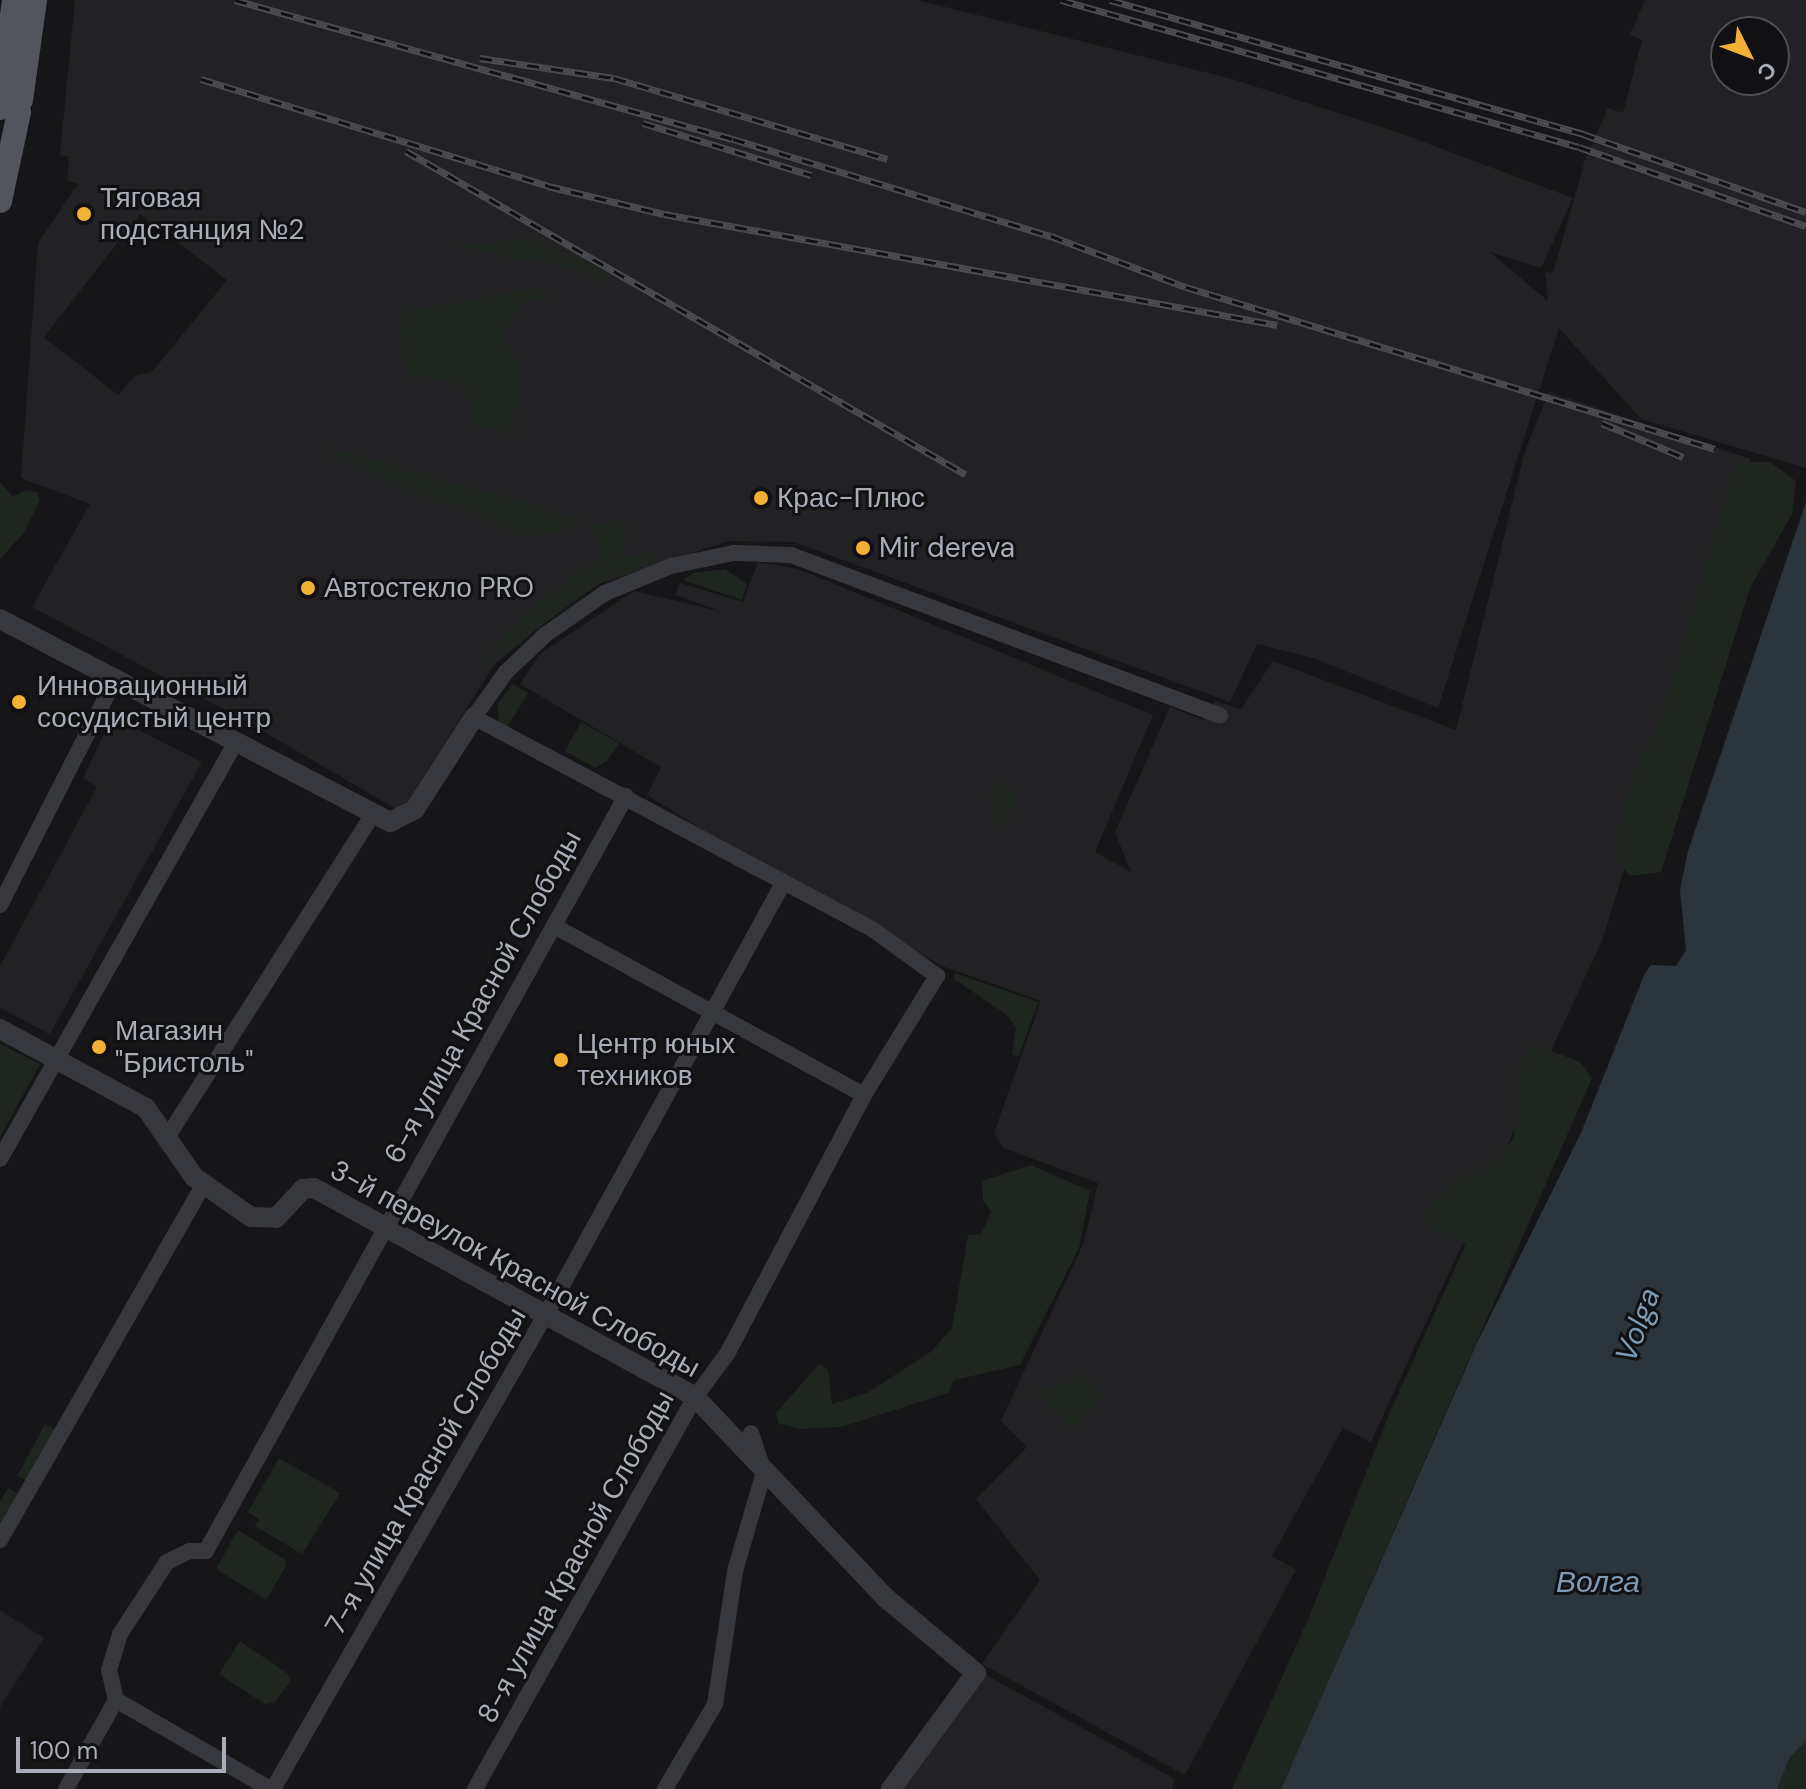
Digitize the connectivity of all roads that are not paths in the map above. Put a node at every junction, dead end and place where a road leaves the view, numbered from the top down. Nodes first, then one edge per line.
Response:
1 (14, 0) edge
2 (35, 0) edge
3 (13, 107) edge
4 (0, 201) edge
5 (0, 619) edge
6 (115, 679) junction
7 (1220, 715) dead end
8 (474, 717) junction
9 (236, 742) junction
10 (626, 796) junction
11 (373, 814) junction
12 (783, 883) junction
13 (0, 905) edge
14 (554, 926) junction
15 (714, 1013) junction
16 (0, 1029) edge
17 (56, 1059) junction
18 (864, 1095) junction
19 (168, 1136) junction
20 (0, 1159) edge
21 (203, 1185) junction
22 (383, 1226) junction
23 (544, 1318) junction
24 (695, 1397) junction
25 (751, 1433) dead end
26 (764, 1472) junction
27 (0, 1540) edge
28 (116, 1700) junction
29 (66, 1789) edge
30 (272, 1789) edge
31 (475, 1789) edge
32 (665, 1789) edge
33 (891, 1789) edge

1 - 3 main road
2 - 3 main road
3 - 4 main road
5 - 6 street
6 - 9 street
6 - 13 street
7 - 8 street
8 - 10 street
8 - 11 street
9 - 11 street
9 - 17 street
10 - 12 street
10 - 14 street, 6-я улица Красной Слободы
11 - 19 street
12 - 15 street, 7-я улица Красной Слободы
12 - 18 street, 8-я улица Красной Слободы
14 - 15 street
14 - 22 street, 6-я улица Красной Слободы
15 - 18 street
15 - 23 street, 7-я улица Красной Слободы
16 - 17 street, 3-й переулок Красной Слободы
17 - 19 street, 3-й переулок Красной Слободы
17 - 20 street
18 - 24 street, 8-я улица Красной Слободы
19 - 21 street, 3-й переулок Красной Слободы
21 - 22 street, 3-й переулок Красной Слободы
21 - 27 street
22 - 23 street, 3-й переулок Красной Слободы
22 - 28 street, 6-я улица Красной Слободы
23 - 24 street, 3-й переулок Красной Слободы
23 - 30 street, 7-я улица Красной Слободы
24 - 26 street, 3-й переулок Красной Слободы
24 - 31 street, 8-я улица Красной Слободы
25 - 26 street
26 - 32 street
26 - 33 street, 3-й переулок Красной Слободы
28 - 29 street
28 - 30 street

